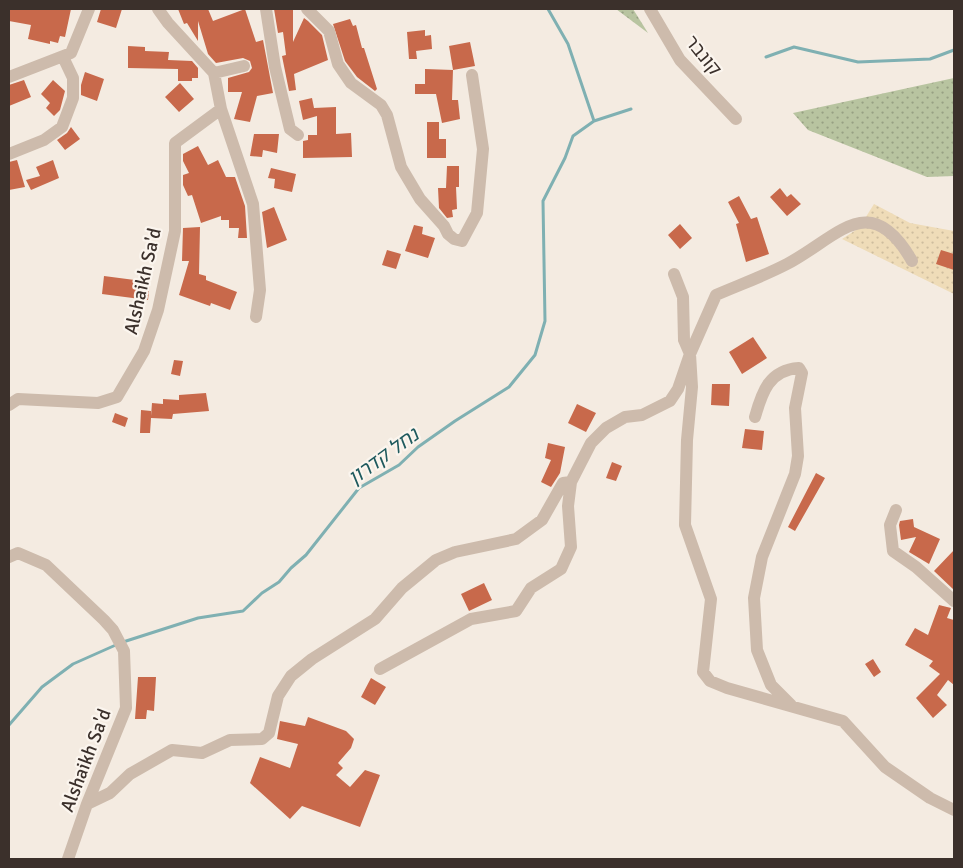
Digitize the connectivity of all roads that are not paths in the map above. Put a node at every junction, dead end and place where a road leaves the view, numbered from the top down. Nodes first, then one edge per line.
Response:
1 (89, 9) edge
2 (158, 9) edge
3 (266, 9) edge
4 (307, 9) edge
5 (650, 9) edge
6 (63, 57) junction
7 (244, 66) dead end
8 (214, 73) junction
9 (472, 75) dead end
10 (9, 77) edge
11 (221, 109) junction
12 (736, 120) dead end
13 (298, 135) dead end
14 (9, 154) edge
15 (912, 261) dead end
16 (674, 274) dead end
17 (256, 317) dead end
18 (690, 354) junction
19 (9, 405) edge
20 (754, 417) dead end
21 (570, 482) junction
22 (896, 510) dead end
23 (9, 557) edge
24 (954, 601) edge
25 (380, 669) dead end
26 (793, 707) junction
27 (88, 804) junction
28 (954, 810) edge
29 (68, 859) edge

1 - 6 street
2 - 8 street
3 - 13 street
4 - 9 street
5 - 12 street, קונבר
6 - 10 street
6 - 14 street
7 - 8 street
8 - 11 street
11 - 17 street
11 - 19 street, Alshaikh Sa'd
15 - 18 street
16 - 18 street
18 - 21 street
18 - 26 street
20 - 26 street
21 - 25 street
21 - 27 street
22 - 24 street
23 - 27 street, Alshaikh Sa'd
26 - 28 street
27 - 29 street, Alshaikh Sa'd

